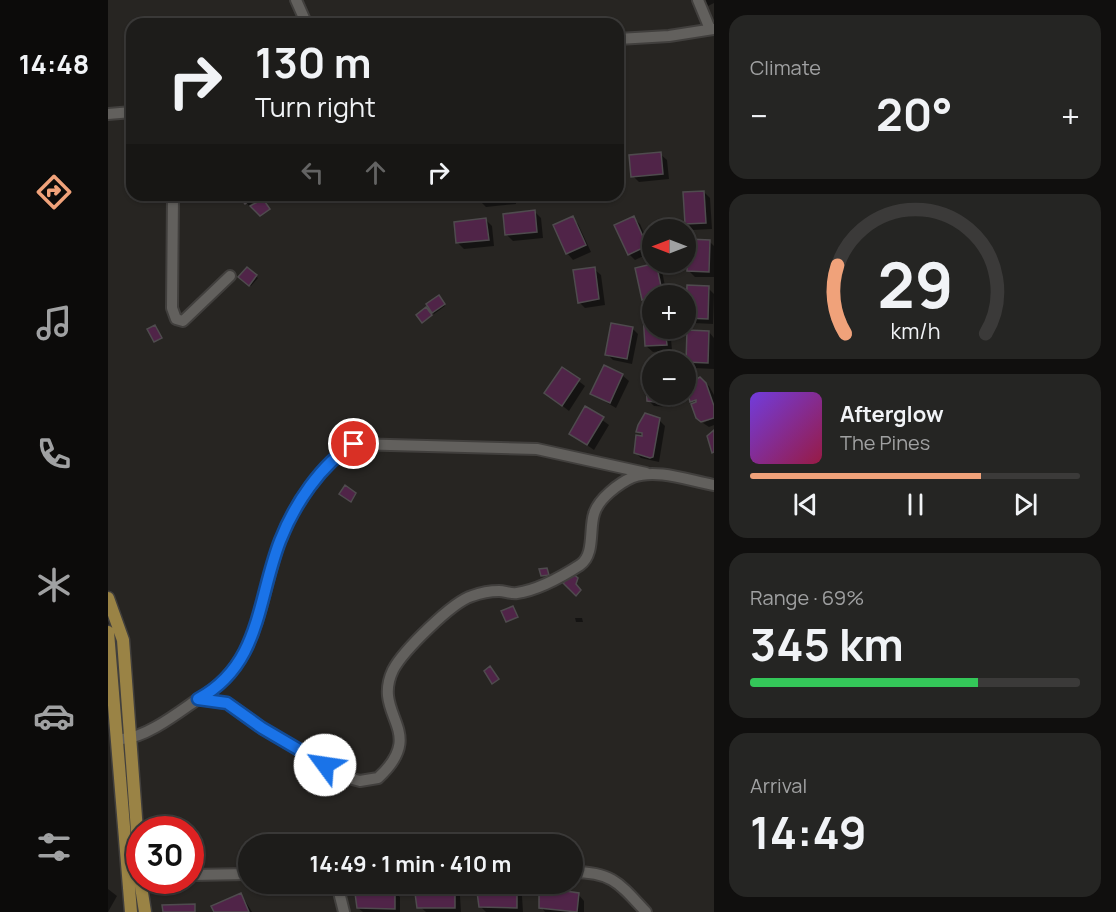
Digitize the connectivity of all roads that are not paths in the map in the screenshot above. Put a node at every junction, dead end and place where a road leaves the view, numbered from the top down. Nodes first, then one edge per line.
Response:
1 (296, 0) edge
2 (698, 0) edge
3 (304, 18) dead end
4 (712, 29) edge
5 (624, 39) edge
6 (126, 112) edge
7 (108, 114) edge
8 (172, 201) edge
9 (230, 276) dead end
10 (652, 474) junction
11 (714, 485) edge
12 (108, 598) edge
13 (108, 632) edge
14 (198, 699) junction
15 (116, 740) edge
16 (130, 816) edge
17 (583, 872) edge
18 (238, 874) edge
19 (204, 875) edge
20 (142, 894) edge
21 (340, 894) edge
22 (131, 912) edge
23 (145, 912) edge
24 (344, 912) edge
25 (646, 912) edge

1 - 3 street
2 - 4 street
4 - 5 street
6 - 7 street
8 - 9 street
10 - 11 street
10 - 14 street
10 - 14 street
12 - 15 main road
13 - 15 main road
14 - 15 street
15 - 16 main road
15 - 22 main road
17 - 25 street
18 - 19 street
20 - 23 main road
21 - 24 street

